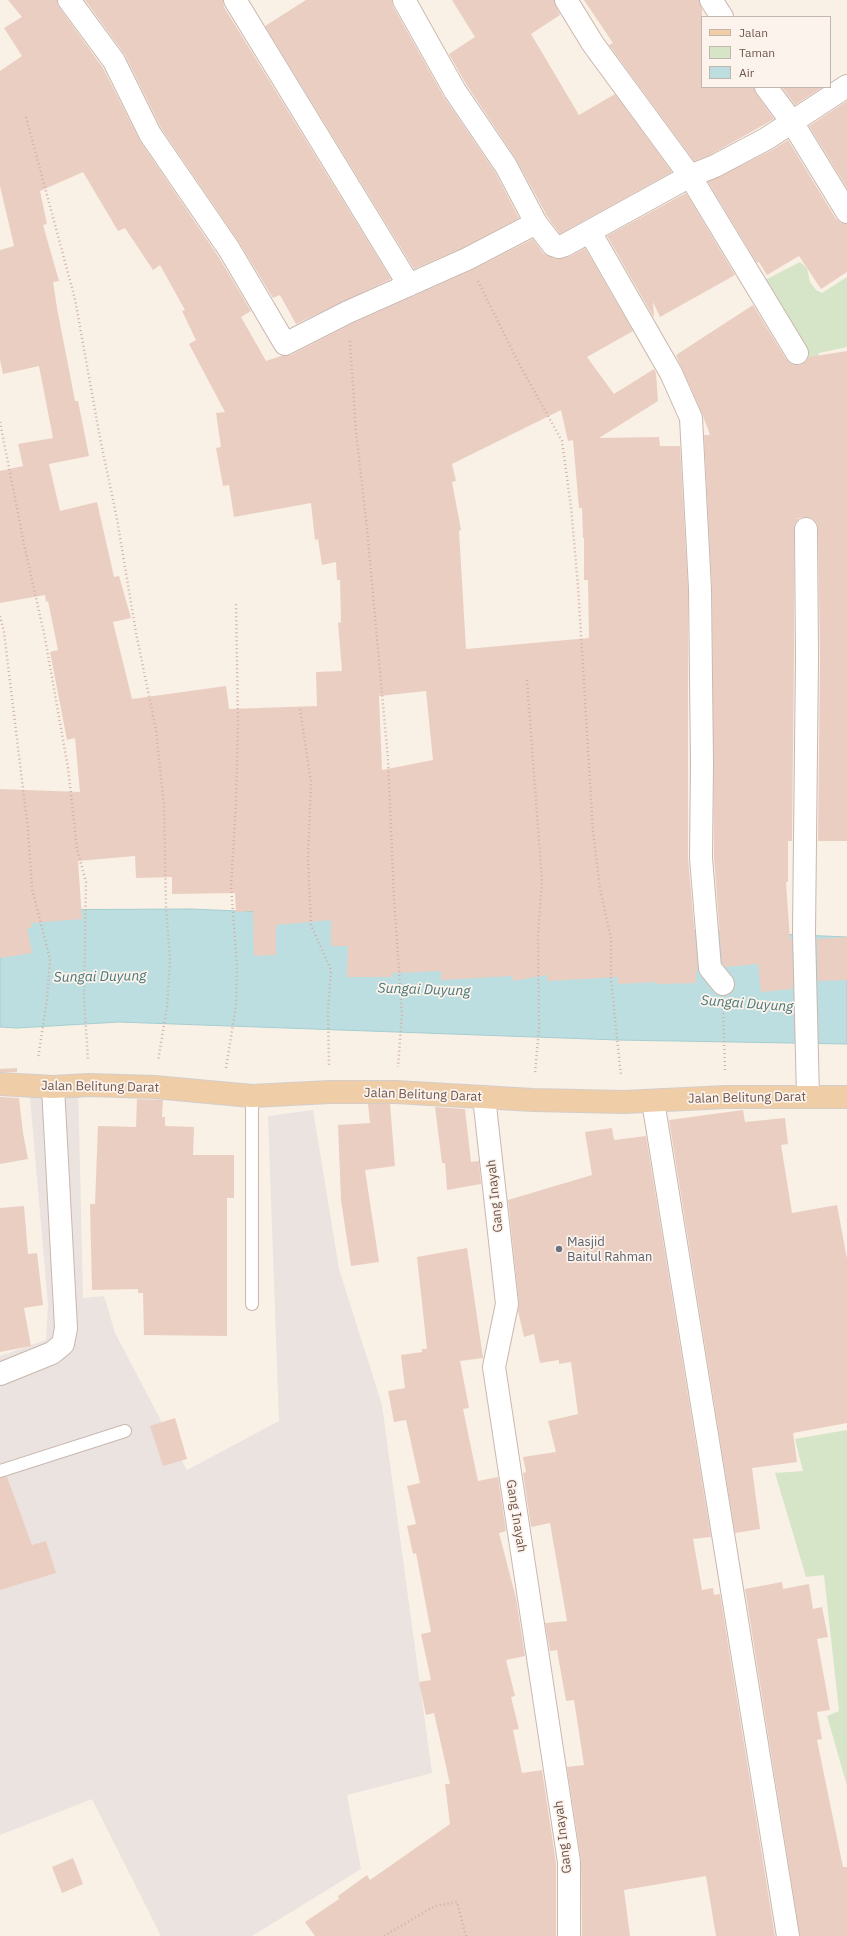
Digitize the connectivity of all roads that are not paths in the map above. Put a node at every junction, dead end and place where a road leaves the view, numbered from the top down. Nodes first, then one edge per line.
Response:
1 (69, 0) edge
2 (235, 0) edge
3 (404, 0) edge
4 (566, 0) edge
5 (711, 0) edge
6 (721, 16) edge
7 (847, 86) edge
8 (767, 88) edge
9 (792, 122) junction
10 (690, 176) junction
11 (847, 212) edge
12 (536, 223) junction
13 (590, 232) junction
14 (409, 285) junction
15 (797, 353) dead end
16 (806, 529) dead end
17 (723, 984) road end
18 (0, 1084) edge
19 (44, 1086) junction
20 (252, 1096) junction
21 (808, 1096) junction
22 (484, 1097) junction
23 (847, 1097) edge
24 (653, 1101) junction
25 (252, 1304) dead end
26 (0, 1374) edge
27 (125, 1431) dead end
28 (0, 1471) edge
29 (569, 1936) edge
30 (788, 1936) edge

1 - 14 street
2 - 14 street
3 - 12 street
4 - 10 street
5 - 6 street
7 - 9 street
8 - 9 street
9 - 10 street
9 - 11 street
10 - 13 street
10 - 15 street
12 - 13 street
12 - 14 street
13 - 17 street
16 - 21 street
18 - 19 main road, Jalan Belitung Darat
19 - 20 main road, Jalan Belitung Darat
19 - 26 street
20 - 22 main road, Jalan Belitung Darat
20 - 25 lane
21 - 23 main road, Jalan Belitung Darat
21 - 24 main road, Jalan Belitung Darat
22 - 24 main road, Jalan Belitung Darat
22 - 29 street, Gang Inayah
24 - 30 street
27 - 28 lane

